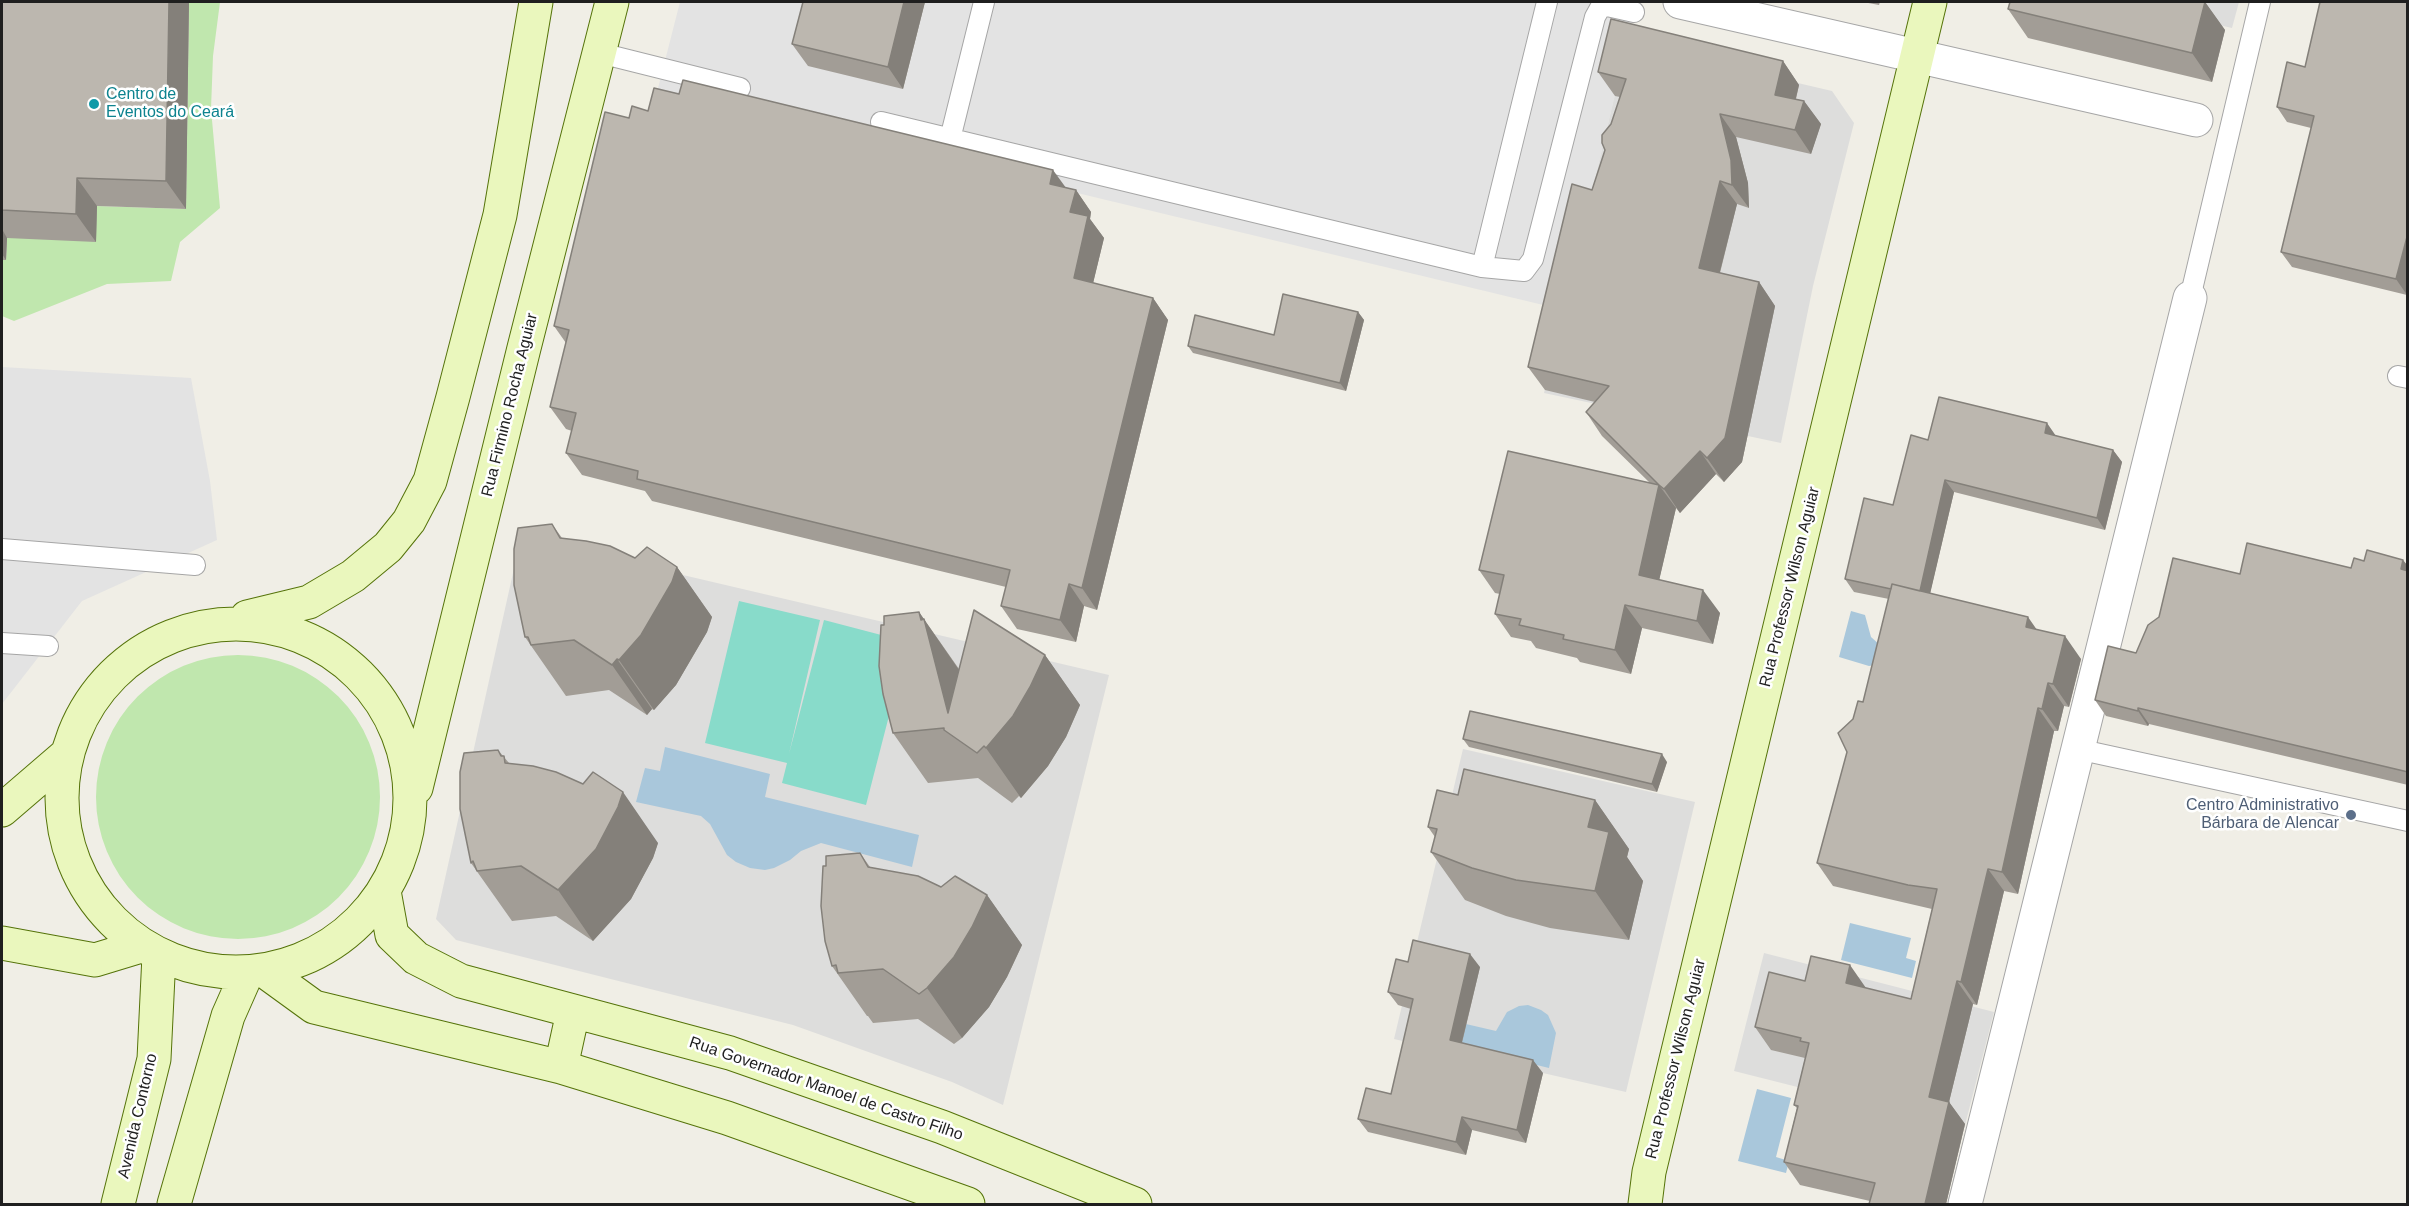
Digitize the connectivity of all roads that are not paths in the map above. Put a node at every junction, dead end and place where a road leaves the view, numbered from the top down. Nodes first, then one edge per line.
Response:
1 (536, 2) edge
2 (612, 2) edge
3 (984, 2) edge
4 (1547, 2) edge
5 (1680, 2) edge
6 (1930, 2) edge
7 (2260, 2) edge
8 (1634, 12) dead end
9 (600, 53) junction
10 (1917, 55) junction
11 (740, 88) dead end
12 (2196, 120) dead end
13 (881, 122) dead end
14 (950, 139) junction
15 (1482, 267) junction
16 (2190, 298) joint
17 (2, 549) edge
18 (195, 565) dead end
19 (231, 621) junction
20 (2, 642) edge
21 (48, 646) dead end
22 (2077, 749) junction
23 (66, 755) junction
24 (2, 810) edge
25 (410, 810) junction
26 (2408, 820) edge
27 (384, 891) junction
28 (2, 943) edge
29 (150, 951) junction
30 (255, 972) junction
31 (573, 1012) junction
32 (561, 1067) junction
33 (1649, 1172) junction
34 (1094, 1197) edge
35 (118, 1204) edge
36 (174, 1204) edge
37 (968, 1204) edge
38 (1135, 1204) edge
39 (1634, 1204) edge
40 (1645, 1204) edge
41 (1965, 1204) edge

1 - 19 street
2 - 9 street, Rua Firmino Rocha Aguiar
3 - 14 lane
4 - 15 lane
5 - 10 street
6 - 10 street, Rua Professor Wilson Aguiar
7 - 16 lane
8 - 15 lane
9 - 11 lane
9 - 25 street, Rua Firmino Rocha Aguiar
10 - 12 street
10 - 33 street, Rua Professor Wilson Aguiar
13 - 14 lane
14 - 15 lane
16 - 22 street
17 - 18 lane
19 - 23 street
19 - 25 street
20 - 21 lane
22 - 26 lane
22 - 41 street
23 - 24 street
23 - 29 street
25 - 27 street
27 - 30 street
27 - 31 street, Rua Governador Manoel de Castro Filho
28 - 29 street
29 - 30 street
29 - 35 street, Avenida Contorno
30 - 32 street
30 - 36 street
31 - 32 street
31 - 34 street, Rua Governador Manoel de Castro Filho
32 - 37 street
33 - 39 street
33 - 40 street
34 - 38 street, Rua Governador Manoel de Castro Filho

